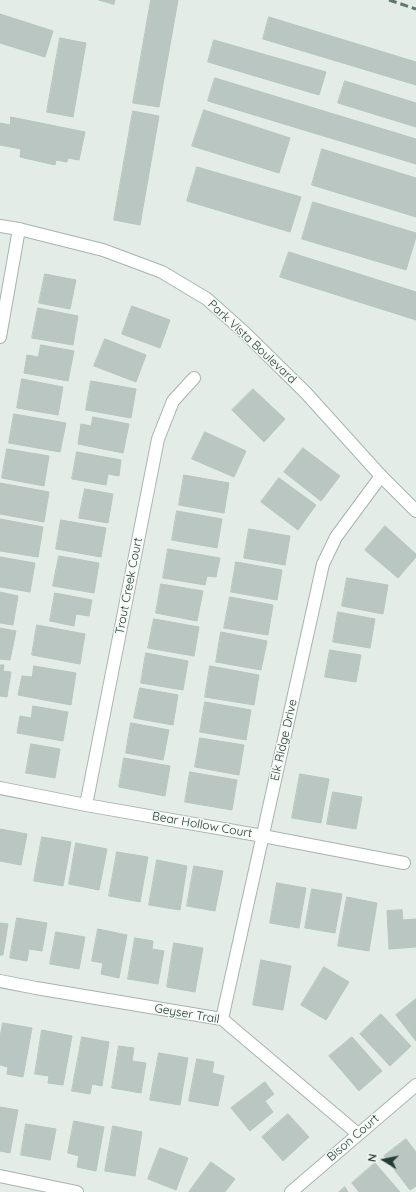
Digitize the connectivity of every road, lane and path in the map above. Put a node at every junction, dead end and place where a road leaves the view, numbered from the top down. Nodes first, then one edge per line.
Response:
1 (0, 226) edge
2 (19, 229) junction
3 (0, 337) edge
4 (194, 378) dead end
5 (381, 476) junction
6 (416, 511) edge
7 (0, 788) edge
8 (86, 805) junction
9 (263, 836) junction
10 (404, 863) dead end
11 (0, 981) edge
12 (222, 1019) junction
13 (416, 1084) edge
14 (358, 1134) junction
15 (0, 1176) edge
16 (77, 1192) edge
17 (291, 1192) edge

1 - 2 street, Park Vista Boulevard
2 - 3 street
2 - 5 street, Park Vista Boulevard
4 - 8 street, Trout Creek Court
5 - 6 street, Park Vista Boulevard
5 - 9 street, Elk Ridge Drive
7 - 8 street, Bear Hollow Court
8 - 9 street, Bear Hollow Court
9 - 10 street, Bear Hollow Court
9 - 12 street, Elk Ridge Drive
11 - 12 street, Geyser Trail
12 - 14 street, Geyser Trail
13 - 14 street, Bison Court
14 - 17 street, Bison Court
15 - 16 street

